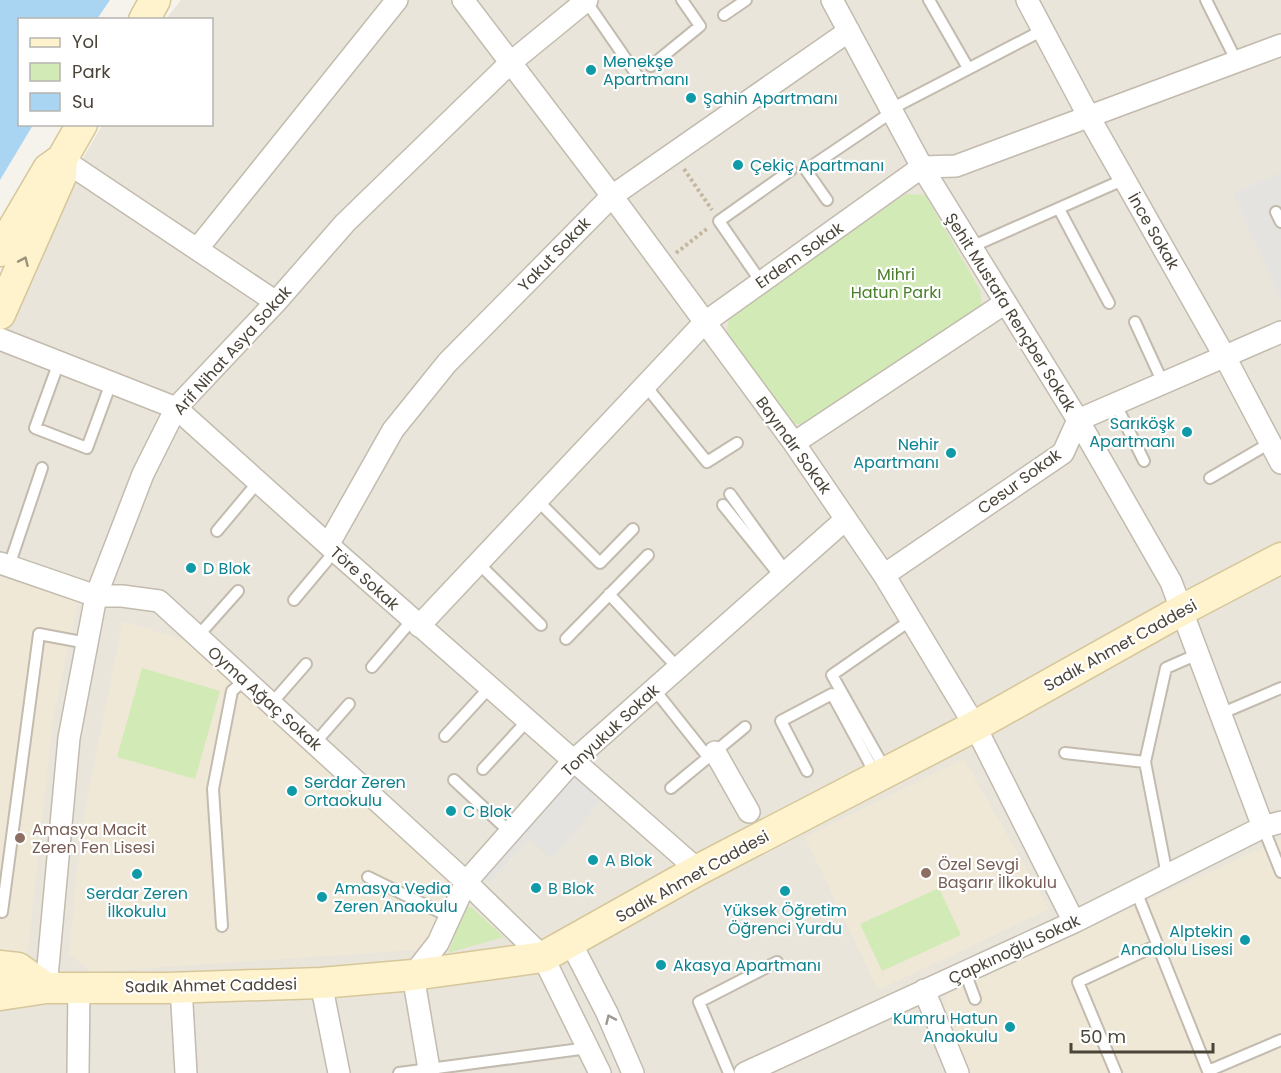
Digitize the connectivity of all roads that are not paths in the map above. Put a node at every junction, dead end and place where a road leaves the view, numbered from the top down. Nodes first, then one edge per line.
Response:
1 (155, 0) edge
2 (397, 0) edge
3 (463, 0) edge
4 (682, 0) edge
5 (746, 0) edge
6 (832, 0) edge
7 (929, 0) edge
8 (1027, 0) edge
9 (1206, 0) edge
10 (586, 1) edge
11 (724, 15) dead end
12 (145, 18) edge
13 (1042, 30) junction
14 (849, 31) junction
15 (1281, 45) edge
16 (1237, 62) junction
17 (510, 63) junction
18 (651, 66) dead end
19 (968, 68) junction
20 (639, 78) dead end
21 (892, 110) junction
22 (1089, 117) junction
23 (81, 126) edge
24 (62, 159) junction
25 (922, 167) junction
26 (791, 170) dead end
27 (1125, 180) junction
28 (612, 196) junction
29 (826, 200) dead end
30 (1059, 208) junction
31 (1276, 212) dead end
32 (1281, 222) edge
33 (198, 248) junction
34 (971, 248) junction
35 (0, 251) edge
36 (761, 282) junction
37 (276, 302) junction
38 (1005, 303) junction
39 (1109, 303) dead end
40 (0, 314) edge
41 (1135, 322) dead end
42 (704, 323) junction
43 (1281, 332) edge
44 (0, 339) edge
45 (1225, 357) junction
46 (59, 362) junction
47 (111, 383) junction
48 (1162, 383) junction
49 (645, 385) junction
50 (1115, 403) junction
51 (176, 408) junction
52 (1078, 420) junction
53 (737, 443) dead end
54 (794, 443) junction
55 (1270, 443) junction
56 (1144, 461) dead end
57 (1281, 463) edge
58 (42, 468) dead end
59 (1210, 478) dead end
60 (258, 482) junction
61 (730, 494) dead end
62 (537, 500) junction
63 (723, 505) dead end
64 (846, 519) junction
65 (633, 530) dead end
66 (217, 531) dead end
67 (332, 548) junction
68 (648, 555) dead end
69 (1281, 558) edge
70 (478, 563) junction
71 (4, 565) edge
72 (784, 574) junction
73 (884, 575) junction
74 (238, 591) dead end
75 (609, 594) junction
76 (96, 596) junction
77 (294, 600) dead end
78 (1182, 610) junction
79 (911, 620) junction
80 (416, 623) junction
81 (541, 625) dead end
82 (198, 636) junction
83 (566, 639) dead end
84 (87, 643) junction
85 (1198, 654) junction
86 (306, 663) dead end
87 (372, 667) dead end
88 (678, 668) junction
89 (245, 680) junction
90 (489, 688) junction
91 (1281, 688) edge
92 (654, 689) junction
93 (272, 704) junction
94 (349, 704) dead end
95 (1220, 714) junction
96 (527, 721) junction
97 (975, 726) junction
98 (745, 727) dead end
99 (445, 736) dead end
100 (315, 743) junction
101 (1065, 753) dead end
102 (712, 754) junction
103 (573, 761) junction
104 (1145, 762) junction
105 (483, 769) dead end
106 (807, 771) dead end
107 (882, 774) junction
108 (454, 780) dead end
109 (671, 788) dead end
110 (755, 822) junction
111 (1272, 824) edge
112 (510, 832) junction
113 (698, 870) junction
114 (1281, 872) edge
115 (1167, 875) junction
116 (368, 877) dead end
117 (466, 882) junction
118 (1136, 891) junction
119 (2, 912) dead end
120 (450, 917) junction
121 (1074, 922) junction
122 (222, 926) dead end
123 (571, 943) junction
124 (1157, 945) junction
125 (543, 957) junction
126 (777, 962) dead end
127 (0, 966) edge
128 (964, 972) junction
129 (414, 975) junction
130 (321, 983) junction
131 (79, 987) junction
132 (181, 987) junction
133 (46, 988) junction
134 (924, 990) junction
135 (0, 995) edge
136 (975, 999) dead end
137 (1281, 1040) edge
138 (588, 1048) junction
139 (429, 1069) junction
140 (78, 1073) edge
141 (186, 1073) edge
142 (339, 1073) edge
143 (399, 1073) edge
144 (600, 1073) edge
145 (633, 1073) edge
146 (729, 1073) edge
147 (745, 1073) edge
148 (958, 1073) edge
149 (1116, 1073) edge

1 - 12 main road
2 - 33 street
3 - 17 street, Bayındır Sokak
4 - 18 lane
5 - 11 lane
6 - 14 street, Şehit Mustafa Rençber Sokak
7 - 19 lane
8 - 13 street, İnce Sokak
9 - 16 lane
10 - 17 street, Arif Nihat Asya Sokak
10 - 20 lane
13 - 19 lane
13 - 22 street, İnce Sokak
14 - 21 street, Şehit Mustafa Rençber Sokak
14 - 28 street, Yakut Sokak
15 - 16 street
16 - 22 street
17 - 28 street, Bayındır Sokak
17 - 37 street, Arif Nihat Asya Sokak
19 - 21 lane
21 - 25 street, Şehit Mustafa Rençber Sokak
21 - 29 lane
22 - 25 street
22 - 27 street, İnce Sokak
23 - 24 main road
24 - 33 street
24 - 35 main road
40 -> 24 main road
25 - 34 street, Şehit Mustafa Rençber Sokak
25 - 36 street, Erdem Sokak
26 - 36 lane
27 - 30 lane
27 - 45 street, İnce Sokak
28 - 42 street, Bayındır Sokak
28 - 67 street, Yakut Sokak
30 - 34 lane
30 - 39 lane
31 - 32 lane
33 - 37 street
34 - 38 street, Şehit Mustafa Rençber Sokak
36 - 42 street, Erdem Sokak
37 - 51 street, Arif Nihat Asya Sokak
38 - 52 street, Şehit Mustafa Rençber Sokak
38 - 54 street
41 - 48 lane
42 - 49 street, Erdem Sokak
42 - 54 street, Bayındır Sokak
43 - 45 street
44 - 46 street, Töre Sokak
45 - 48 street
45 - 55 street, İnce Sokak
46 - 47 street, Töre Sokak
46 - 47 lane
47 - 51 street, Töre Sokak
48 - 50 street
49 - 53 lane
49 - 62 street, Erdem Sokak
50 - 52 street
50 - 56 lane
51 - 60 street, Töre Sokak
51 - 76 street, Arif Nihat Asya Sokak
52 - 73 street, Cesur Sokak
52 - 78 street, Şehit Mustafa Rençber Sokak
54 - 64 street, Bayındır Sokak
55 - 57 street, İnce Sokak
55 - 59 lane
58 - 71 lane
60 - 66 lane
60 - 67 street, Töre Sokak
61 - 72 lane
62 - 65 lane
62 - 70 street, Erdem Sokak
63 - 72 lane
64 - 72 street, Tonyukuk Sokak
64 - 73 street, Bayındır Sokak
67 - 77 lane
67 - 80 street, Töre Sokak
68 - 75 lane
69 - 78 main road, Sadık Ahmet Caddesi
70 - 80 street, Erdem Sokak
70 - 81 lane
71 - 76 street, Oyma Ağaç Sokak
72 - 88 street, Tonyukuk Sokak
73 - 79 street, Bayındır Sokak
74 - 82 lane
75 - 83 lane
75 - 88 lane
76 - 82 street, Oyma Ağaç Sokak
76 - 84 street, Arif Nihat Asya Sokak
78 - 85 street, Şehit Mustafa Rençber Sokak
78 - 97 main road, Sadık Ahmet Caddesi
79 - 97 street, Bayındır Sokak
79 - 107 lane
80 - 87 lane
80 - 90 street, Töre Sokak
82 - 89 street, Oyma Ağaç Sokak
84 - 119 lane
84 - 133 street, Arif Nihat Asya Sokak
85 - 95 street, Şehit Mustafa Rençber Sokak
85 - 104 lane
86 - 93 lane
88 - 92 street, Tonyukuk Sokak
89 - 93 street, Oyma Ağaç Sokak
89 - 122 lane
90 - 96 street, Töre Sokak
90 - 99 lane
91 - 95 lane
92 - 102 lane
92 - 103 street, Tonyukuk Sokak
93 - 100 street, Oyma Ağaç Sokak
94 - 100 lane
95 - 111 street, Şehit Mustafa Rençber Sokak
96 - 103 street, Töre Sokak
96 - 105 lane
97 - 107 main road, Sadık Ahmet Caddesi
97 - 121 street, Bayındır Sokak
98 - 102 lane
100 - 117 street, Oyma Ağaç Sokak
101 - 104 lane
102 - 109 lane
102 - 110 street
103 - 112 street, Tonyukuk Sokak
103 - 113 street, Töre Sokak
104 - 115 lane
106 - 107 lane
107 - 110 main road, Sadık Ahmet Caddesi
108 - 112 lane
110 - 113 main road, Sadık Ahmet Caddesi
111 - 114 lane
111 - 115 street, Çapkınoğlu Sokak
112 - 117 street, Tonyukuk Sokak
113 - 123 main road, Sadık Ahmet Caddesi
115 - 118 street, Çapkınoğlu Sokak
116 - 120 lane
117 - 120 street, Tonyukuk Sokak
117 - 125 street, Oyma Ağaç Sokak
118 - 121 street, Çapkınoğlu Sokak
118 - 124 lane
120 - 129 street, Tonyukuk Sokak
121 - 128 street, Çapkınoğlu Sokak
123 - 125 main road, Sadık Ahmet Caddesi
145 -> 123 street
124 - 137 lane
124 - 149 lane
125 - 129 main road, Sadık Ahmet Caddesi
125 - 138 street, Oyma Ağaç Sokak
126 - 146 lane
127 - 133 main road
128 - 134 street, Çapkınoğlu Sokak
128 - 136 lane
129 - 130 main road, Sadık Ahmet Caddesi
129 - 139 street
130 - 132 main road, Sadık Ahmet Caddesi
130 - 142 street
131 - 132 main road, Sadık Ahmet Caddesi
131 - 133 main road, Sadık Ahmet Caddesi
131 - 140 street
132 - 141 street
133 - 135 main road, Sadık Ahmet Caddesi
134 - 147 street, Çapkınoğlu Sokak
134 - 148 street
138 - 139 lane
138 - 144 street, Oyma Ağaç Sokak
139 - 143 lane

